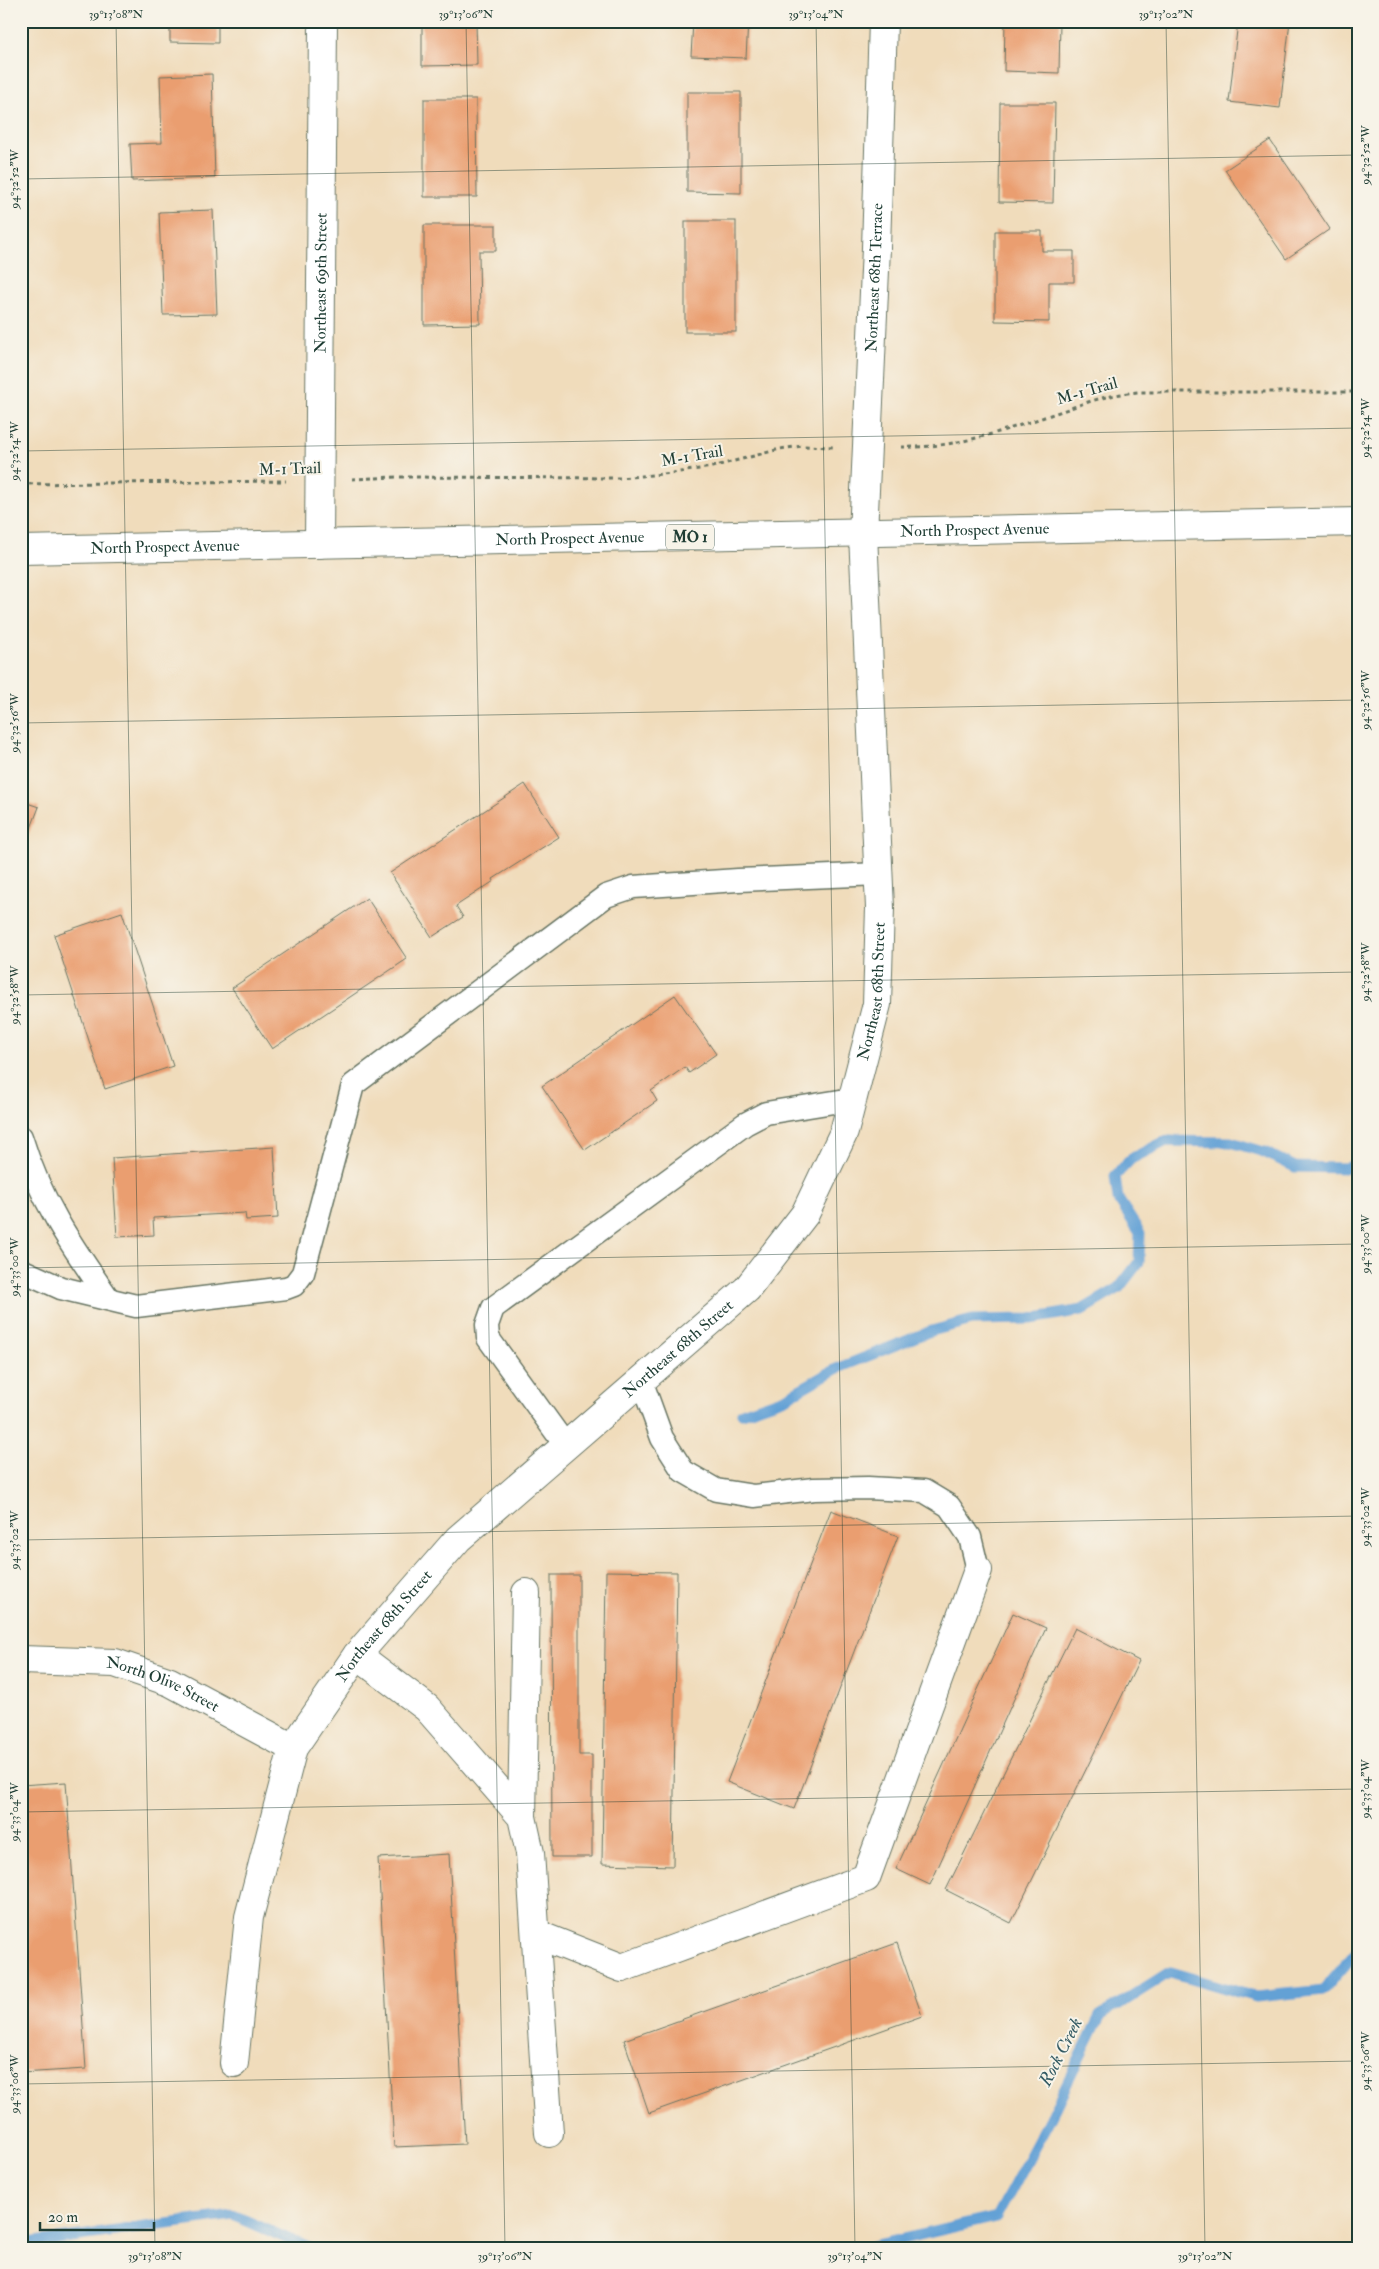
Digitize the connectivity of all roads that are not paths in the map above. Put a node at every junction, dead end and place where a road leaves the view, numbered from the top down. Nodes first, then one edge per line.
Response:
1 (323, 21) edge
2 (883, 21) edge
3 (1358, 522) edge
4 (863, 534) junction
5 (319, 544) junction
6 (21, 550) edge
7 (879, 874) junction
8 (852, 1099) junction
9 (21, 1137) edge
10 (21, 1270) edge
11 (108, 1298) junction
12 (641, 1380) junction
13 (566, 1446) junction
14 (978, 1570) joint
15 (526, 1593) dead end
16 (357, 1655) junction
17 (21, 1660) edge
18 (293, 1748) junction
19 (522, 1817) junction
20 (536, 1934) junction
21 (234, 2064) dead end
22 (549, 2133) dead end

1 - 5 street, Northeast 69th Street
2 - 4 street, Northeast 68th Terrace
3 - 4 street, North Prospect Avenue / MO 1
4 - 5 street, North Prospect Avenue / MO 1
4 - 7 street, Northeast 68th Street
5 - 6 street, North Prospect Avenue / MO 1
7 - 8 street, Northeast 68th Street
7 - 11 lane
8 - 12 street, Northeast 68th Street
8 - 13 lane
9 - 11 lane
10 - 11 lane
12 - 13 street, Northeast 68th Street
12 - 14 lane
13 - 16 street, Northeast 68th Street
14 - 20 street
15 - 19 street
16 - 18 street, Northeast 68th Street
16 - 19 street
17 - 18 street, North Olive Street
18 - 21 street, Northeast 68th Street
19 - 20 street
20 - 22 street

